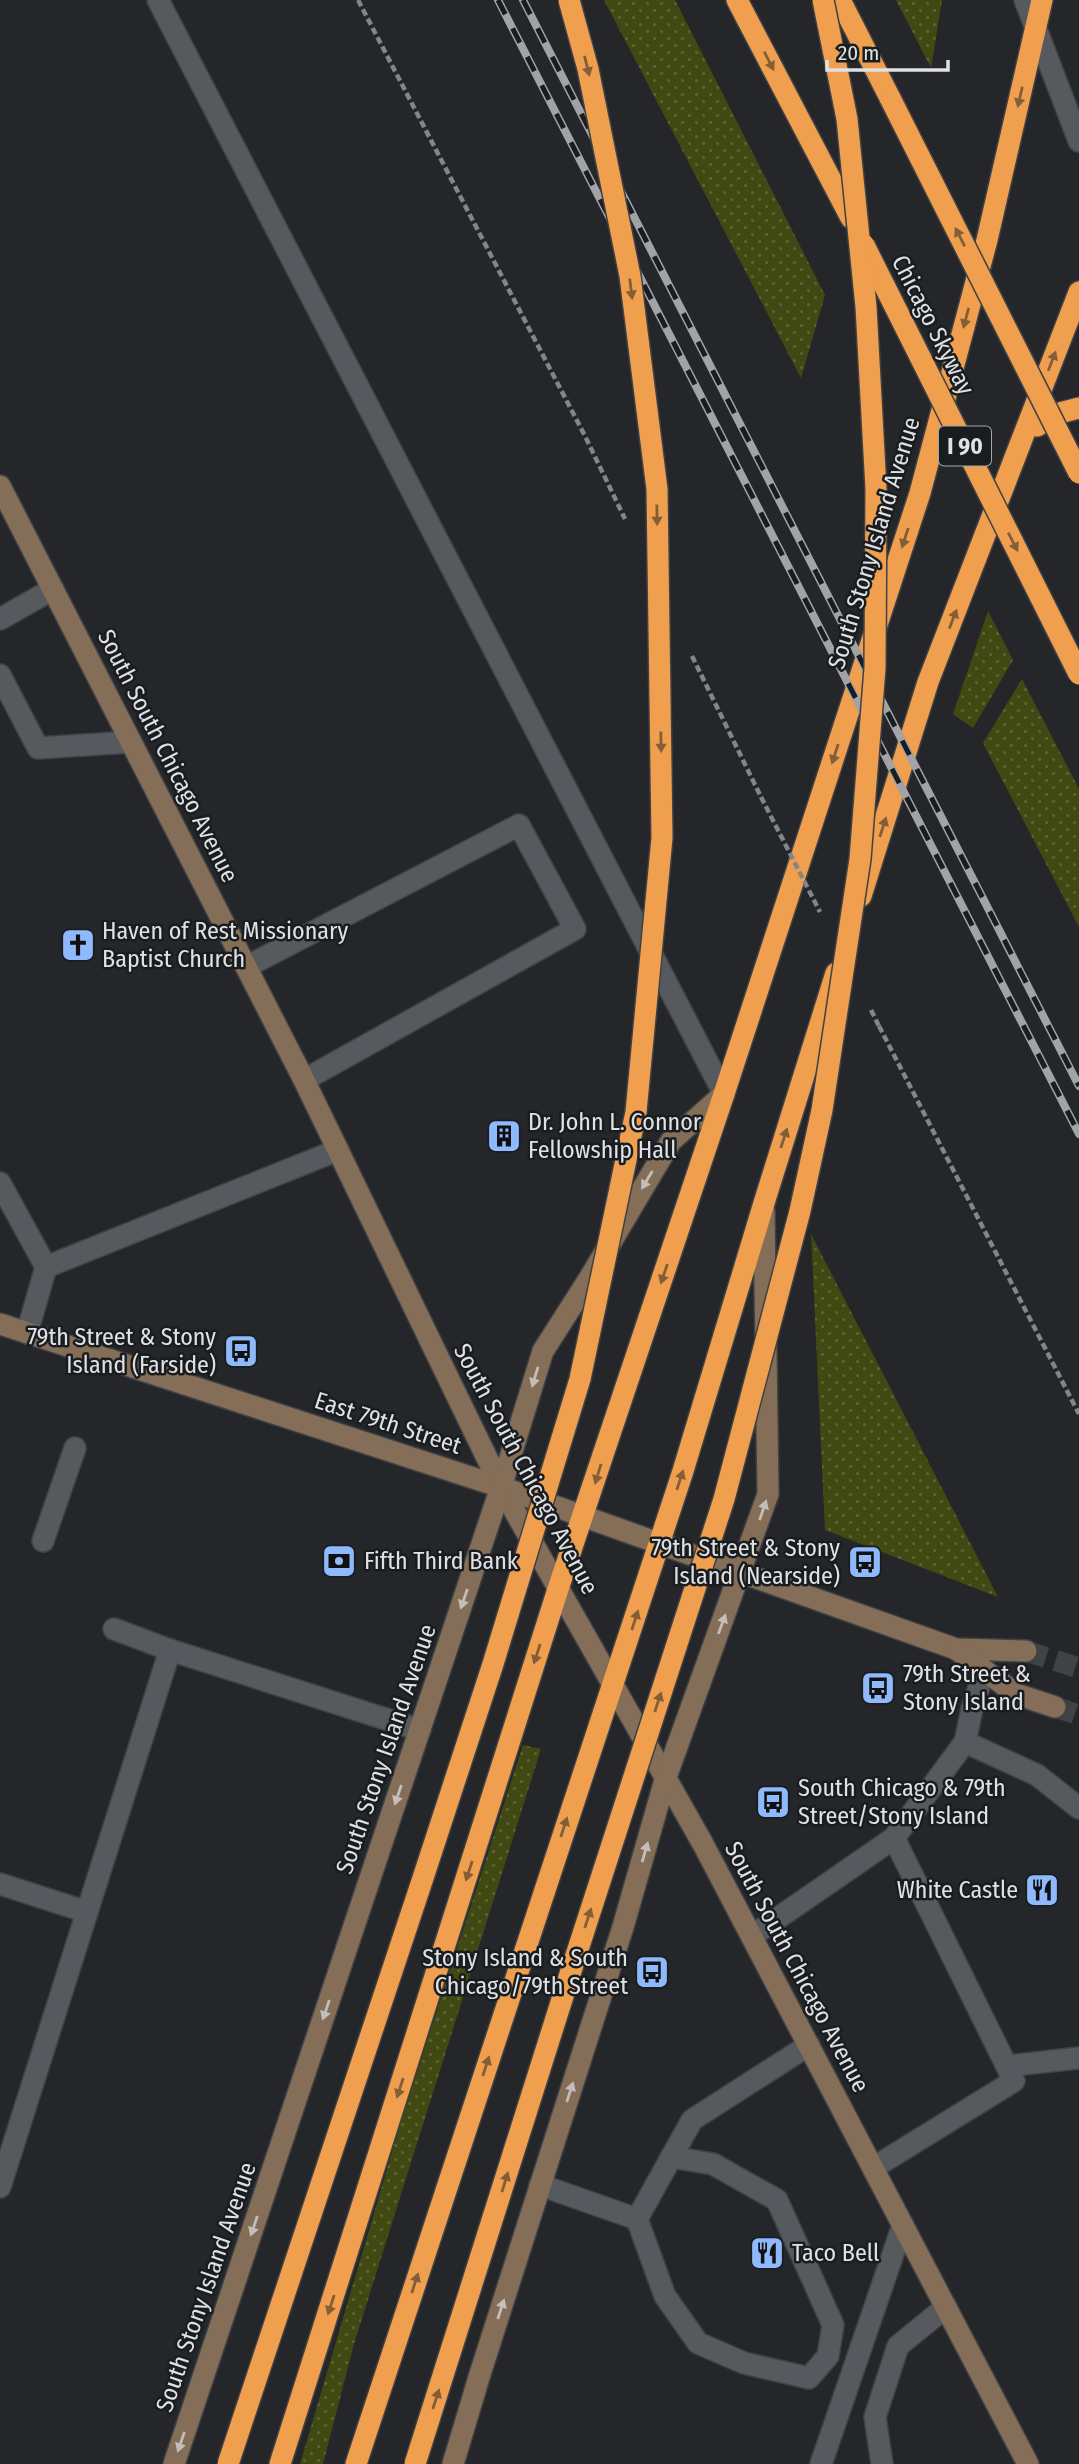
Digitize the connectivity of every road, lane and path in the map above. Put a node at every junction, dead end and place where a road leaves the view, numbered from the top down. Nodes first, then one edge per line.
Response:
1 (158, 0) edge
2 (358, 0) edge
3 (569, 0) edge
4 (737, 0) edge
5 (823, 0) edge
6 (840, 0) edge
7 (1025, 0) edge
8 (1042, 0) edge
9 (1035, 31) junction
10 (1079, 141) edge
11 (1079, 292) edge
12 (1079, 408) edge
13 (1023, 435) junction
14 (1079, 473) edge
15 (0, 486) edge
16 (627, 524) dead end
17 (53, 589) junction
18 (0, 619) edge
19 (688, 648) dead end
20 (1079, 674) edge
21 (0, 675) edge
22 (131, 742) junction
23 (761, 797) dead end
24 (246, 967) junction
25 (879, 1026) dead end
26 (304, 1080) junction
27 (724, 1094) junction
28 (338, 1150) junction
29 (0, 1182) edge
30 (764, 1203) junction
31 (46, 1267) junction
32 (0, 1324) edge
33 (27, 1333) junction
34 (1079, 1414) edge
35 (75, 1448) dead end
36 (501, 1488) junction
37 (584, 1517) junction
38 (43, 1541) dead end
39 (659, 1545) junction
40 (741, 1574) junction
41 (558, 1589) junction
42 (114, 1629) dead end
43 (956, 1649) junction
44 (170, 1650) junction
45 (1026, 1651) tunnel mouth
46 (984, 1671) junction
47 (614, 1685) junction
48 (1055, 1707) tunnel mouth
49 (420, 1730) junction
50 (965, 1742) junction
51 (665, 1780) junction
52 (1079, 1808) edge
53 (894, 1838) junction
54 (0, 1884) edge
55 (87, 1912) junction
56 (752, 1936) junction
57 (809, 2045) junction
58 (1079, 2058) edge
59 (1007, 2066) junction
60 (671, 2157) junction
61 (873, 2168) junction
62 (540, 2185) junction
63 (0, 2187) edge
64 (637, 2219) junction
65 (903, 2225) junction
66 (946, 2307) junction
67 (174, 2464) edge
68 (228, 2464) edge
69 (280, 2464) edge
70 (356, 2464) edge
71 (415, 2464) edge
72 (453, 2464) edge
73 (821, 2464) edge
74 (882, 2464) edge
75 (1028, 2464) edge

1 - 27 street
2 - 16 path
3 -> 68 highway, bridge
4 -> 20 highway, Chicago Skyway / I 90, bridge
71 -> 5 highway, bridge
14 -> 6 highway, bridge
7 - 9 street
8 - 9 highway, South Stony Island Avenue
9 - 10 street
9 -> 27 highway, South Stony Island Avenue
13 -> 11 highway
12 - 13 highway
30 -> 13 highway
15 - 17 main road, South South Chicago Avenue
17 - 18 street
17 - 22 main road, South South Chicago Avenue
19 - 23 path
21 - 22 street
22 - 24 main road, South South Chicago Avenue
24 - 26 main road, South South Chicago Avenue
24 - 26 street
25 - 34 path
26 - 28 main road, South South Chicago Avenue
27 -> 36 main road, South Stony Island Avenue
27 -> 37 highway, South Stony Island Avenue
28 - 31 street
28 - 36 main road, South South Chicago Avenue
29 - 31 street
39 -> 30 highway
40 -> 30 main road
31 - 33 street
32 - 33 main road, East 79th Street
33 - 36 main road, East 79th Street
35 - 38 street
36 - 37 main road, East 79th Street
36 - 41 main road, South South Chicago Avenue
36 -> 49 main road, South Stony Island Avenue
37 - 39 main road, East 79th Street
37 - 41 highway, South Stony Island Avenue
39 - 40 main road, East 79th Street
47 -> 39 highway
40 - 43 main road, East 79th Street
51 -> 40 main road
41 - 47 main road, South South Chicago Avenue
41 -> 69 highway, South Stony Island Avenue
42 - 44 street
43 - 45 main road, East 79th Street
43 - 46 main road, East 79th Street
44 - 49 street
44 - 55 street
46 - 48 main road, East 79th Street
46 - 50 street
47 - 51 main road, South South Chicago Avenue
70 -> 47 highway
49 -> 67 main road, South Stony Island Avenue
50 - 52 street
50 - 53 street
51 - 56 main road, South South Chicago Avenue
62 -> 51 main road
53 - 56 street
53 - 59 street
54 - 55 street
55 - 63 street
56 - 57 main road, South South Chicago Avenue
57 - 60 street
57 - 61 main road, South South Chicago Avenue
58 - 59 street
59 - 61 street
60 - 64 street
60 - 64 street
61 - 65 main road, South South Chicago Avenue
62 - 64 street
72 -> 62 main road
65 - 66 main road, South South Chicago Avenue
65 - 73 street
66 - 74 street
66 - 75 main road, South South Chicago Avenue

